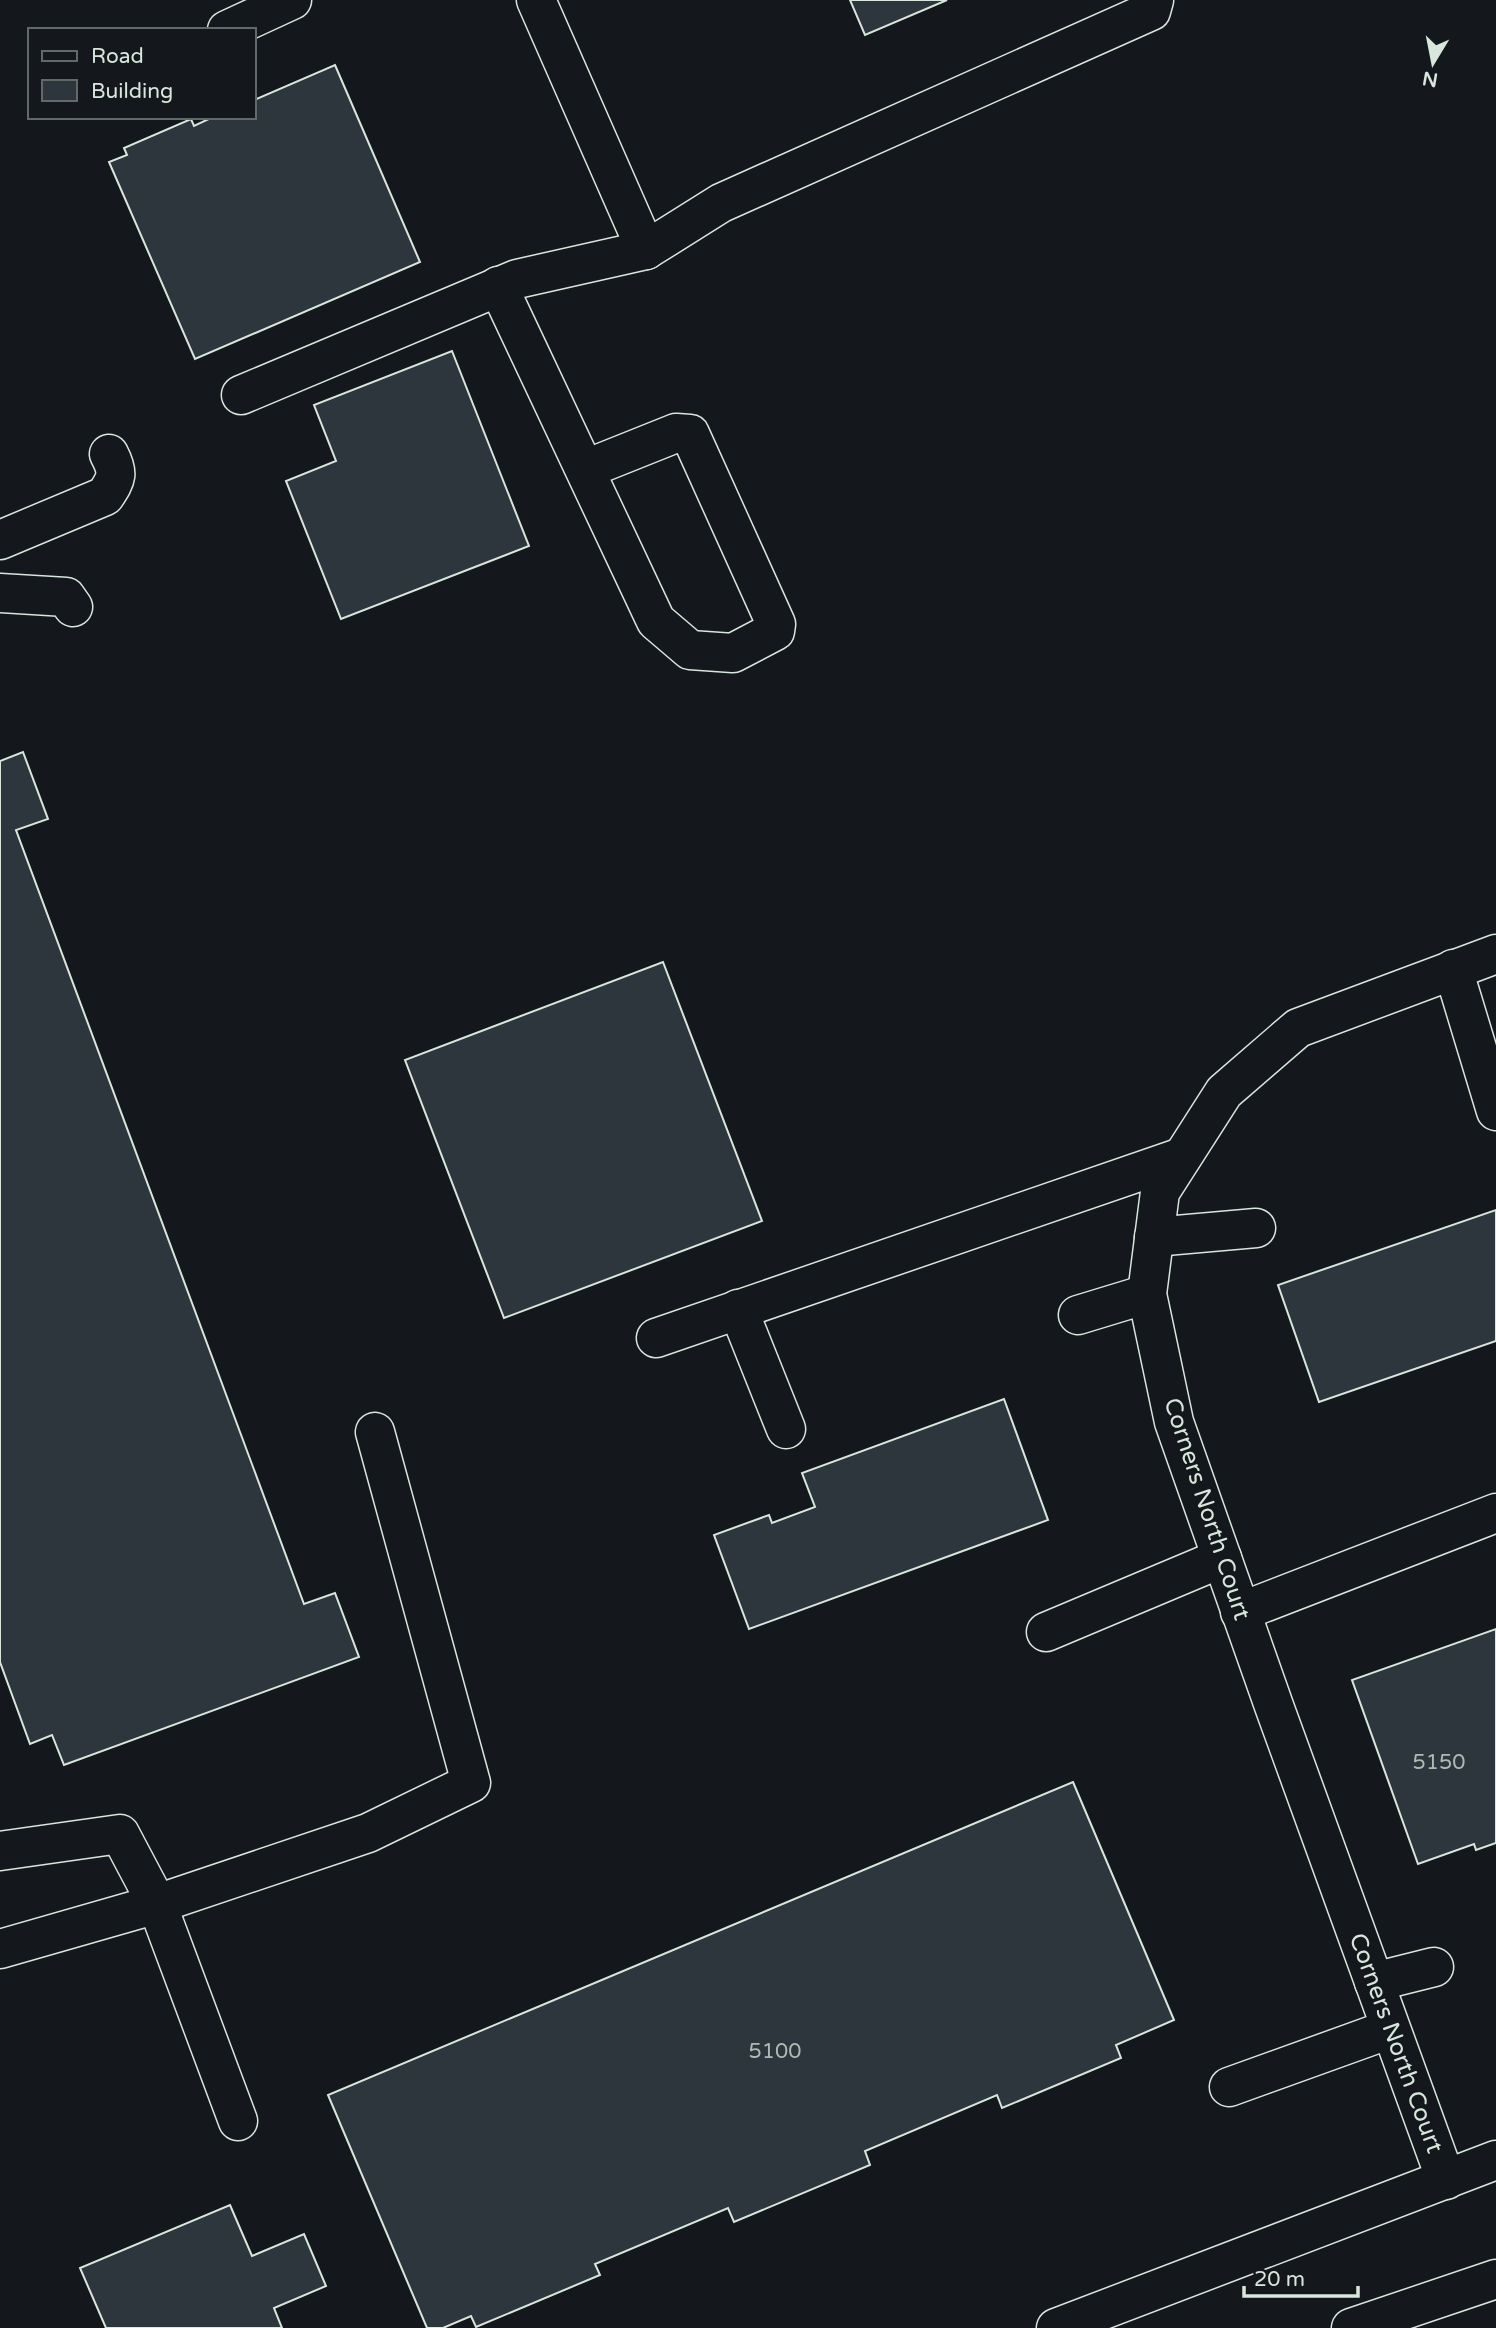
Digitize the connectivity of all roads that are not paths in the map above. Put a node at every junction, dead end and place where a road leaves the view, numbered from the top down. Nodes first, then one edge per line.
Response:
1 (292, 0) edge
2 (537, 0) edge
3 (1154, 0) edge
4 (231, 28) edge
5 (646, 250) junction
6 (498, 286) junction
7 (240, 395) dead end
8 (109, 454) dead end
9 (586, 469) junction
10 (0, 540) edge
11 (0, 593) edge
12 (73, 607) dead end
13 (1496, 954) edge
14 (1453, 969) junction
15 (1496, 1111) edge
16 (1182, 1157) junction
17 (1256, 1228) dead end
18 (1154, 1237) junction
19 (1147, 1294) junction
20 (738, 1309) junction
21 (1078, 1315) dead end
22 (656, 1338) dead end
23 (786, 1429) dead end
24 (375, 1432) dead end
25 (1496, 1513) edge
26 (1222, 1558) junction
27 (1240, 1612) junction
28 (1046, 1632) dead end
29 (0, 1851) edge
30 (157, 1904) junction
31 (0, 1949) edge
32 (1434, 1967) dead end
33 (1374, 1982) junction
34 (1390, 2029) junction
35 (1229, 2087) dead end
36 (238, 2121) dead end
37 (1496, 2160) edge
38 (1446, 2180) junction
39 (1496, 2279) edge
40 (1056, 2328) edge
41 (1351, 2328) edge

1 - 4 main road
2 - 5 main road
3 - 5 main road
5 - 6 main road
6 - 7 main road
6 - 9 main road
8 - 10 main road
9 - 9 main road
11 - 12 main road
13 - 14 main road, Corners North Court
14 - 15 main road
14 - 16 main road, Corners North Court
16 - 18 main road, Corners North Court
16 - 20 main road
17 - 18 main road
18 - 19 main road, Corners North Court
19 - 21 main road
19 - 26 main road, Corners North Court
20 - 22 main road
20 - 23 main road
24 - 30 main road
25 - 27 main road
26 - 27 main road, Corners North Court
26 - 28 main road
27 - 33 main road, Corners North Court
29 - 30 main road
30 - 31 main road
30 - 36 main road
32 - 33 main road
33 - 34 main road, Corners North Court
34 - 35 main road
34 - 38 main road, Corners North Court
37 - 38 main road
38 - 40 main road
39 - 41 main road

